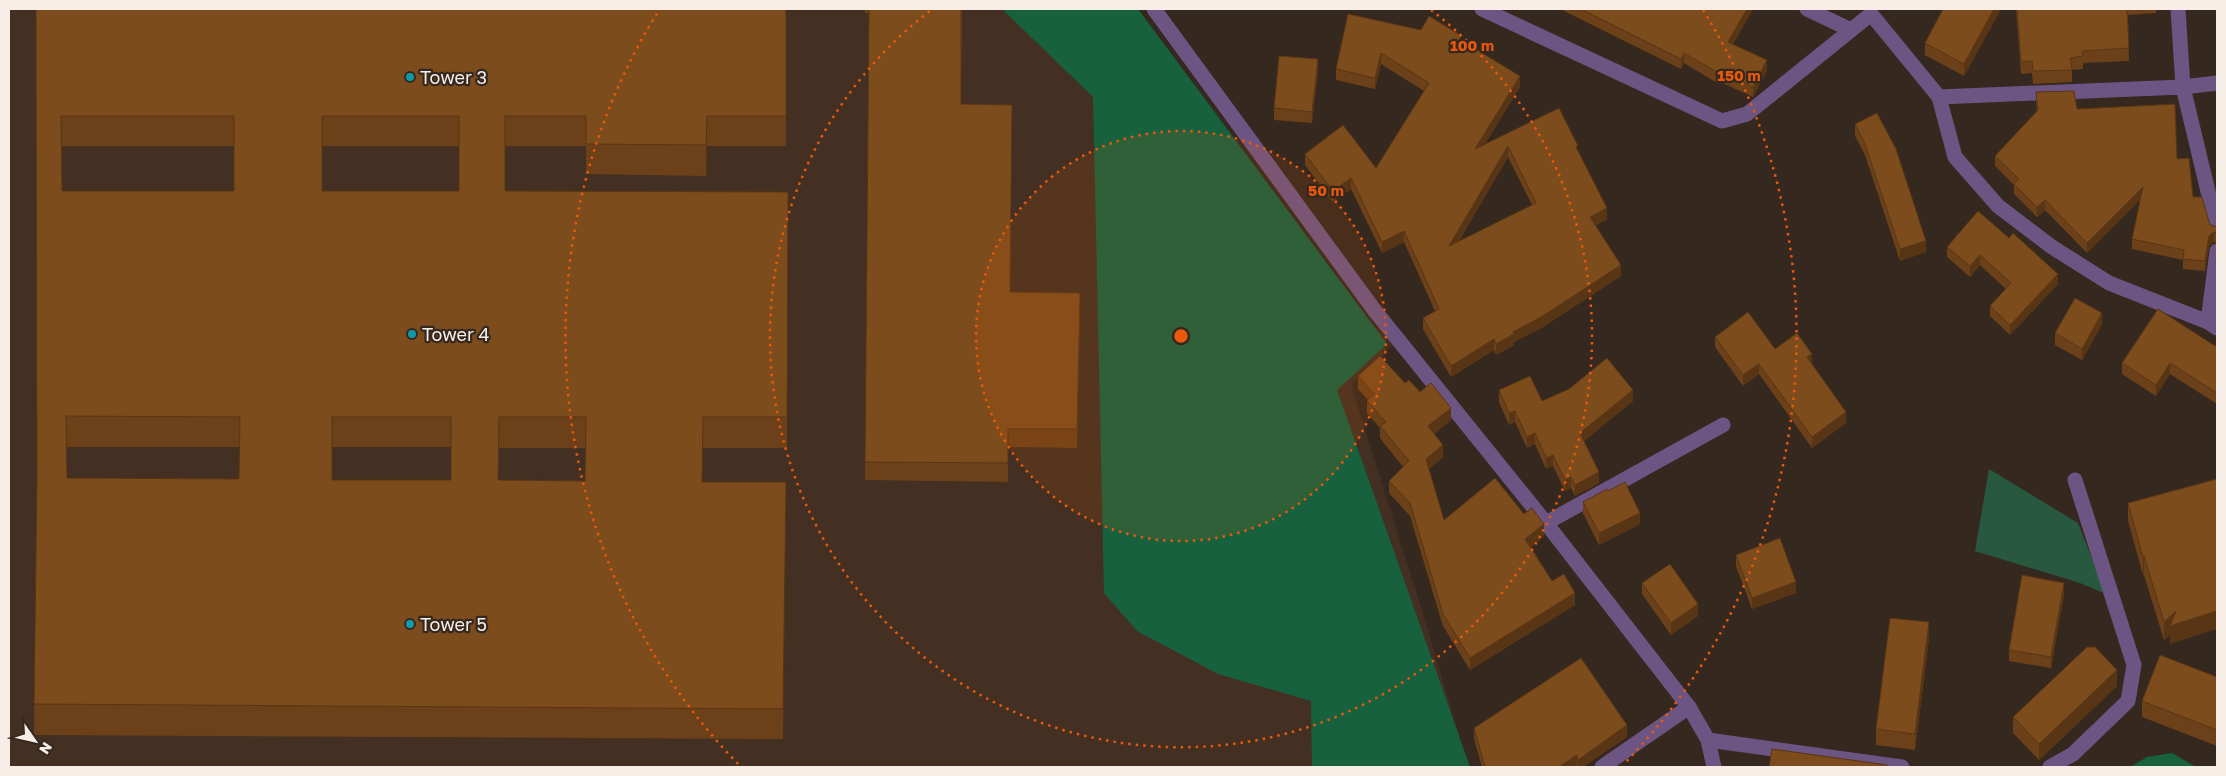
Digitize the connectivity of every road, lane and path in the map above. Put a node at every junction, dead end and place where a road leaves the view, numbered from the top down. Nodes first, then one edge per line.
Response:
1 (1154, 9) edge
2 (1482, 9) edge
3 (1807, 9) edge
4 (2178, 9) edge
5 (1873, 11) edge
6 (1851, 30) junction
7 (2217, 83) edge
8 (2183, 86) junction
9 (1939, 97) junction
10 (2217, 229) edge
11 (2217, 251) edge
12 (2213, 325) edge
13 (1723, 425) dead end
14 (2075, 480) dead end
15 (1546, 523) junction
16 (1689, 707) junction
17 (1708, 740) junction
18 (1602, 767) edge
19 (1714, 767) edge
20 (1902, 767) edge
21 (2050, 767) edge

1 - 15 street
2 - 6 street
3 - 6 street
4 - 8 street
5 - 6 street
5 - 9 street
7 - 8 street
8 - 9 street
8 - 10 street
9 - 12 street
11 - 12 street
13 - 15 street
14 - 21 street
15 - 16 street
16 - 17 street
16 - 18 street
17 - 19 street
17 - 20 street

